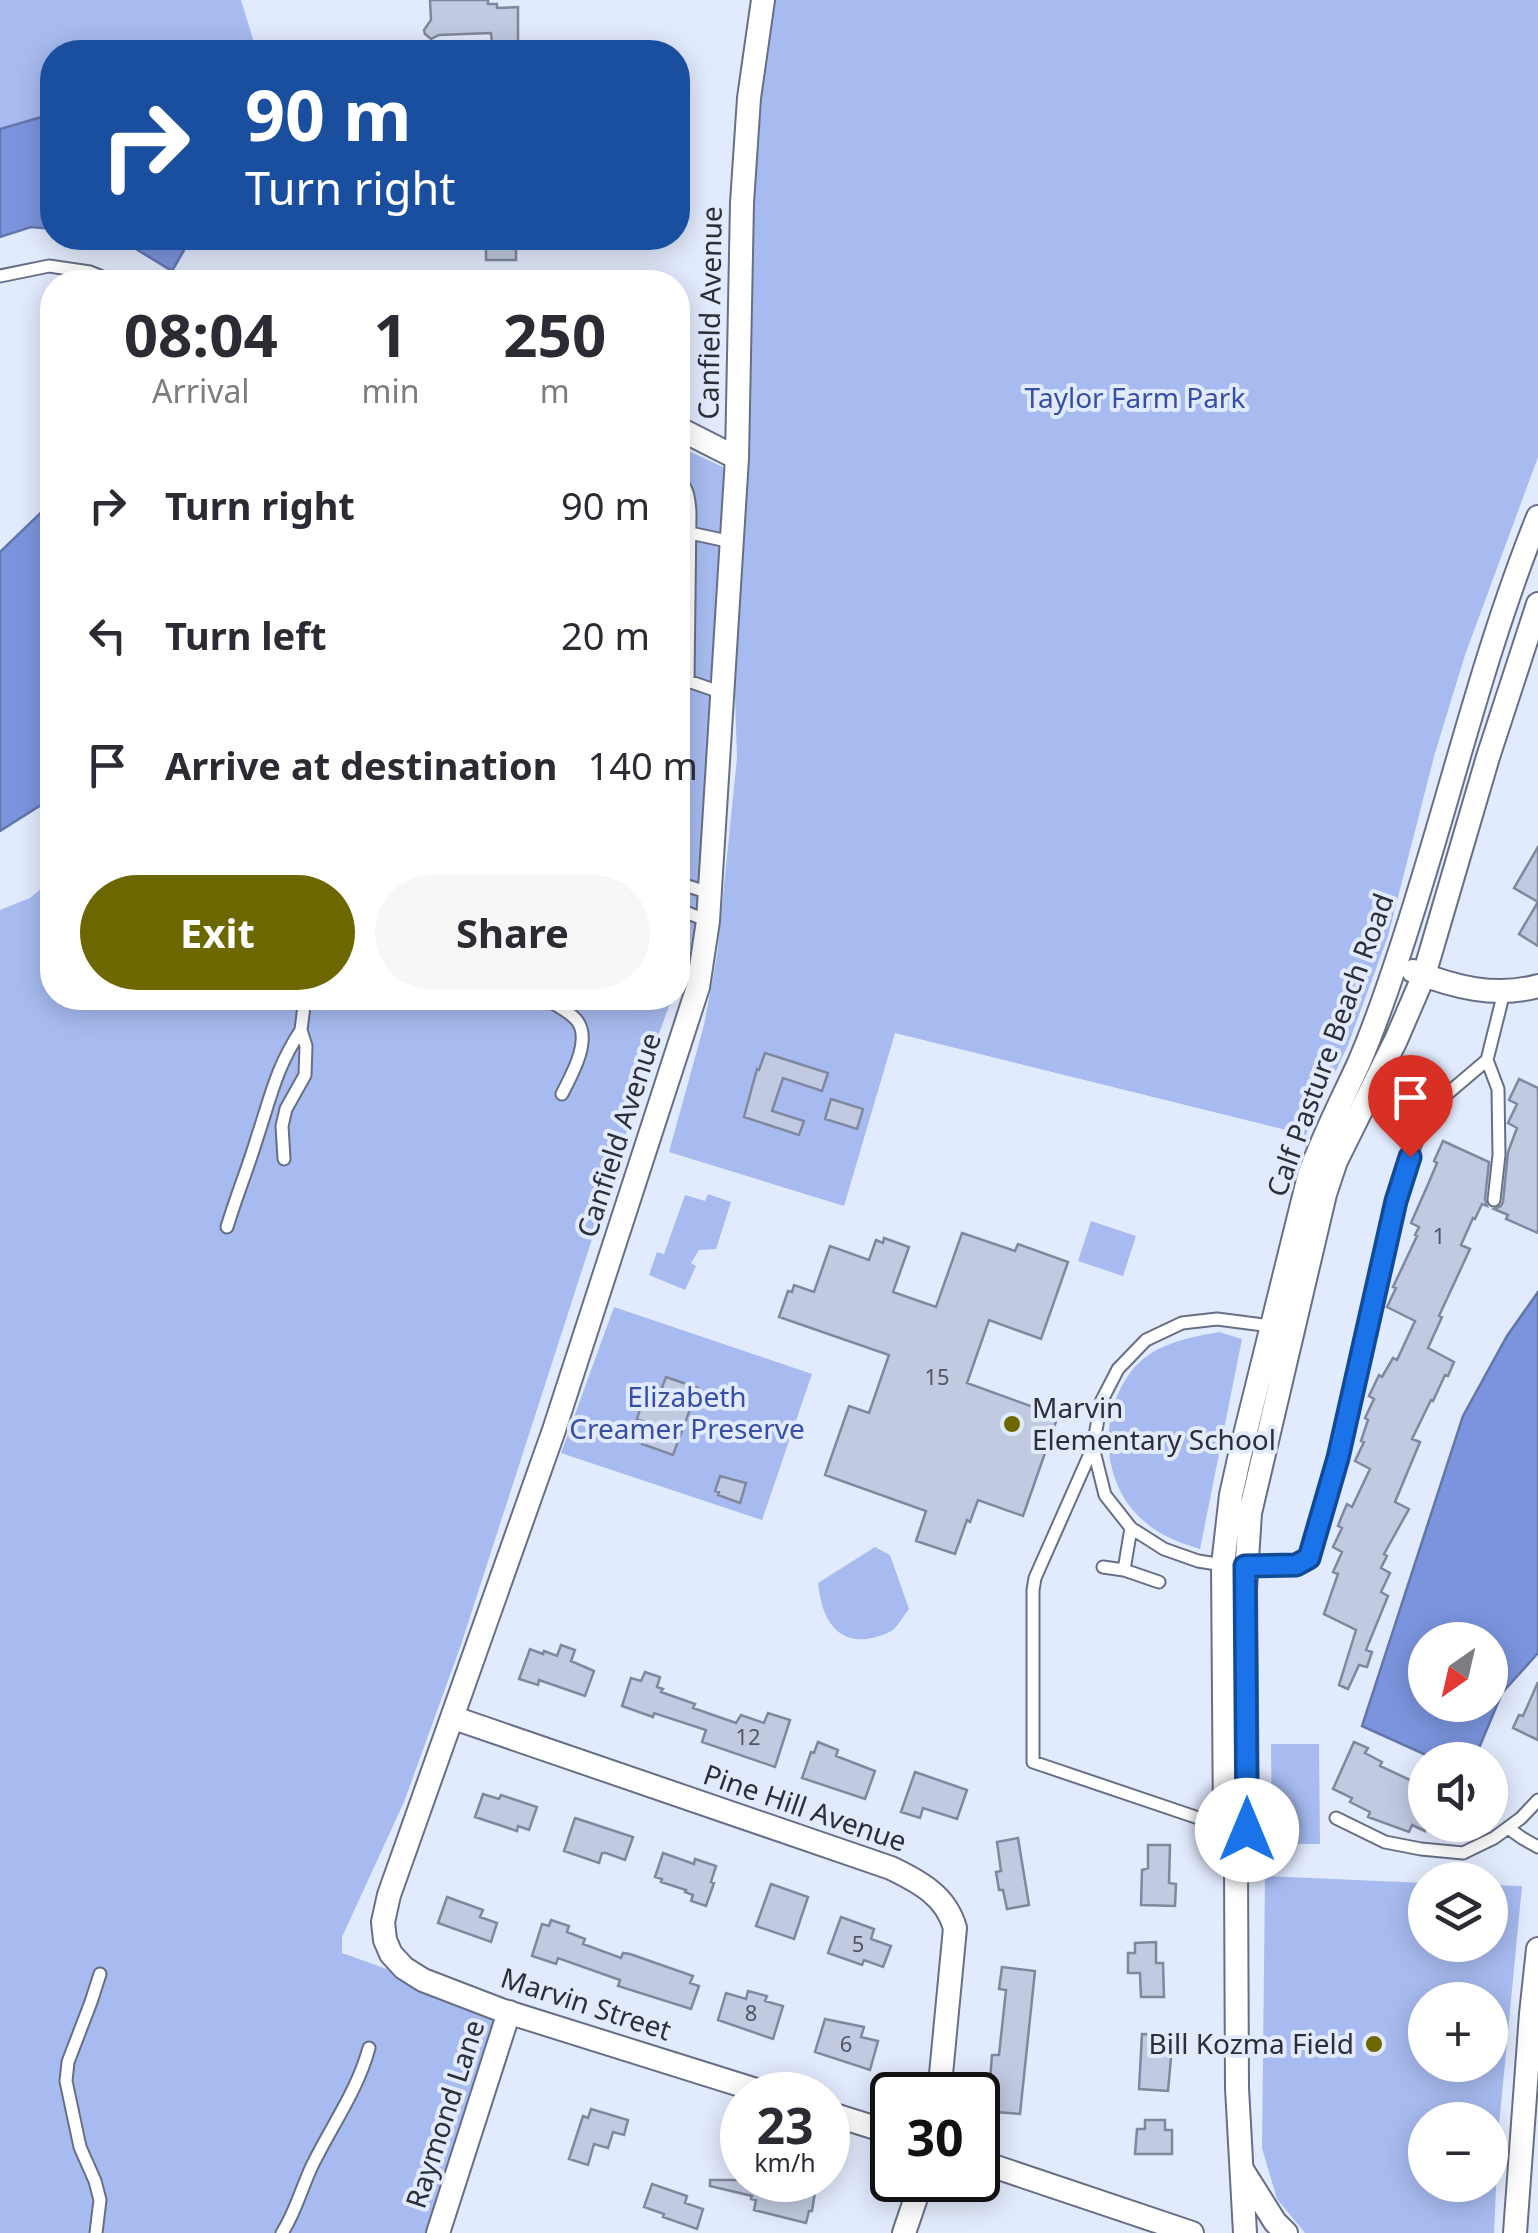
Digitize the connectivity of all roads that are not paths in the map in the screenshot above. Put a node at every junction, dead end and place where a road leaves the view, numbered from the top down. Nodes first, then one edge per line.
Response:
1 (763, 0) edge
2 (76, 270) edge
3 (0, 276) edge
4 (690, 434) edge
5 (737, 458) junction
6 (1538, 518) edge
7 (690, 534) edge
8 (732, 542) junction
9 (1538, 604) edge
10 (690, 682) edge
11 (722, 692) junction
12 (1468, 724) junction
13 (1495, 735) junction
14 (690, 887) edge
15 (710, 893) junction
16 (690, 914) edge
17 (708, 922) junction
18 (1396, 964) junction
19 (1424, 975) junction
20 (1538, 986) edge
21 (1504, 992) junction
22 (304, 1010) edge
23 (561, 1010) edge
24 (301, 1030) junction
25 (1487, 1060) junction
26 (562, 1094) dead end
27 (284, 1160) dead end
28 (1494, 1200) dead end
29 (227, 1227) dead end
30 (1271, 1326) junction
31 (1092, 1447) junction
32 (1131, 1528) junction
33 (1234, 1565) junction
34 (1103, 1568) dead end
35 (1124, 1570) junction
36 (1159, 1582) dead end
37 (454, 1718) junction
38 (1538, 1800) edge
39 (1336, 1818) dead end
40 (1224, 1827) junction
41 (1508, 1828) joint
42 (1486, 1842) edge
43 (1538, 1847) edge
44 (1236, 1866) junction
45 (1538, 1949) edge
46 (391, 1954) joint
47 (100, 1974) dead end
48 (508, 2012) junction
49 (369, 2048) dead end
50 (941, 2072) edge
51 (720, 2079) edge
52 (1532, 2099) edge
53 (1240, 2167) junction
54 (1000, 2168) edge
55 (915, 2202) edge
56 (96, 2233) edge
57 (282, 2233) edge
58 (438, 2233) edge
59 (904, 2233) edge
60 (1192, 2233) edge
61 (1245, 2233) edge
62 (1286, 2233) edge
63 (1515, 2233) edge

1 - 5 street, Canfield Avenue
2 - 3 lane
4 - 5 street
5 - 8 street, Canfield Avenue
6 - 12 street, Calf Pasture Beach Road
7 - 8 lane
8 - 11 street, Canfield Avenue
9 - 13 street, Calf Pasture Beach Road
10 - 11 lane
11 - 15 street, Canfield Avenue
12 - 13 street
12 - 18 street, Calf Pasture Beach Road
13 - 19 street, Calf Pasture Beach Road
14 - 15 lane
15 - 17 street, Canfield Avenue
16 - 17 lane
17 - 37 street, Canfield Avenue
18 - 19 street
18 - 30 street, Calf Pasture Beach Road
19 - 21 street
19 - 33 street, Calf Pasture Beach Road
20 - 21 street
21 - 25 lane
22 - 24 lane
23 - 26 lane
24 - 27 lane
24 - 29 lane
25 - 28 lane
25 - 33 lane
30 - 31 lane
30 - 33 street, Calf Pasture Beach Road
31 - 32 lane
31 - 40 lane
32 - 33 lane
32 - 35 lane
33 - 40 street, Calf Pasture Beach Road
33 - 44 street, Calf Pasture Beach Road
34 - 35 lane
35 - 36 lane
37 - 46 street, Canfield Avenue
37 - 50 street, Pine Hill Avenue
38 - 41 lane
39 - 42 lane
40 - 44 street, Calf Pasture Beach Road
41 - 43 lane
44 - 53 street, Calf Pasture Beach Road
45 - 52 street
46 - 48 street, Marvin Street
47 - 56 lane
48 - 51 street, Marvin Street
48 - 58 street, Raymond Lane
49 - 57 lane
52 - 63 street
53 - 61 street, Calf Pasture Beach Road
53 - 62 street
54 - 60 street
55 - 59 street

